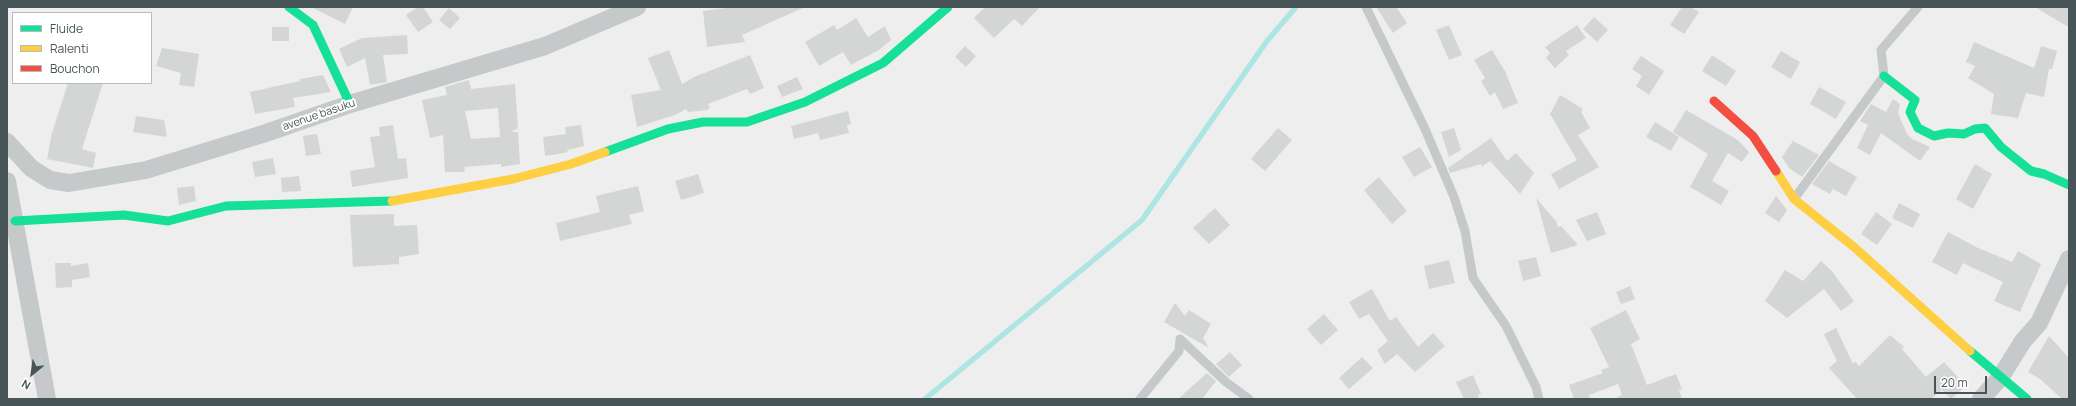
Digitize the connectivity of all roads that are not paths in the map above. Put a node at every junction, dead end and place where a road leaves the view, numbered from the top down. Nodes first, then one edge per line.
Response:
1 (289, 7) edge
2 (637, 7) edge
3 (948, 7) edge
4 (1366, 7) edge
5 (1918, 7) edge
6 (1884, 76) junction
7 (1714, 101) dead end
8 (350, 104) junction
9 (7, 142) edge
10 (7, 181) edge
11 (2069, 185) edge
12 (1794, 199) junction
13 (15, 221) junction
14 (2069, 259) edge
15 (2000, 378) junction
16 (47, 399) edge
17 (1140, 399) edge
18 (1249, 399) edge
19 (1539, 399) edge
20 (1981, 399) edge
21 (2027, 399) edge

1 - 8 street
2 - 8 street, avenue basuku
3 - 13 street
4 - 19 lane
5 - 6 lane
6 - 11 street
6 - 12 lane
7 - 12 street
8 - 9 street, avenue basuku
10 - 13 street
12 - 15 street
13 - 16 street
14 - 15 street
15 - 20 street
15 - 21 street
17 - 18 lane

